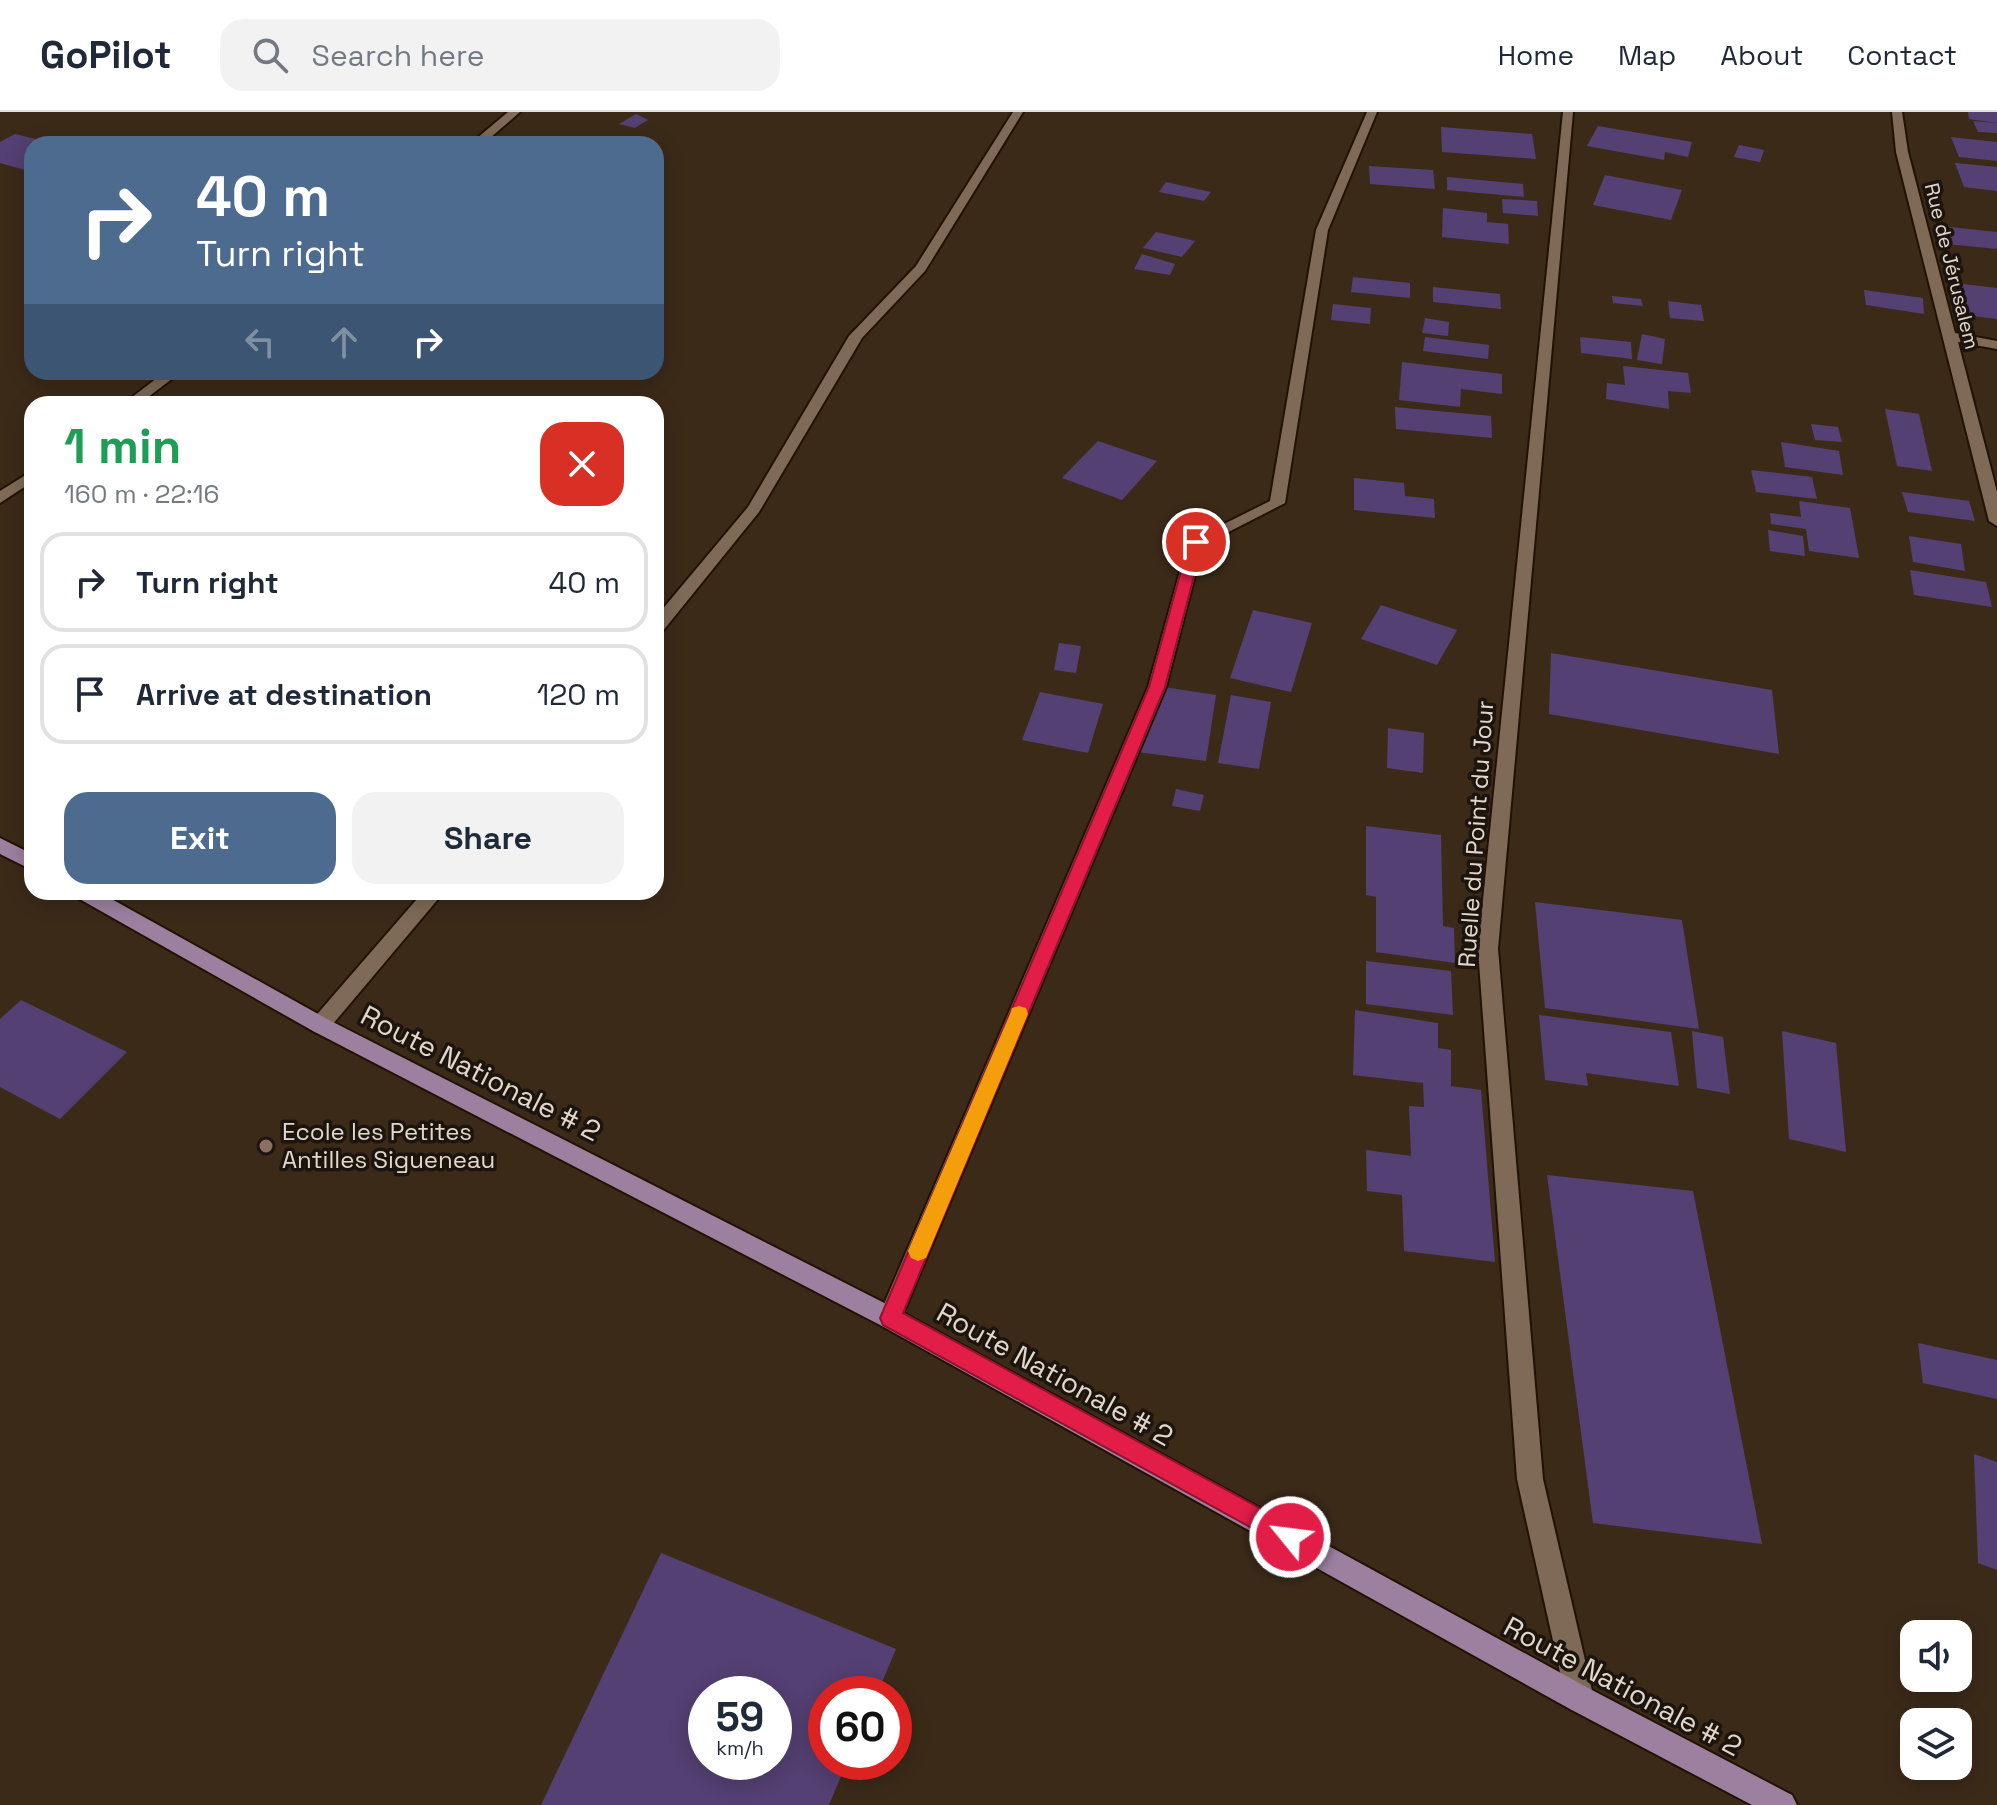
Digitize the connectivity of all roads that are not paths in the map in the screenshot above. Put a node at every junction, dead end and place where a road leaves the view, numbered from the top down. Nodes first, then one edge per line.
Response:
1 (515, 112) edge
2 (1018, 112) edge
3 (1372, 112) edge
4 (1568, 112) edge
5 (1897, 112) edge
6 (486, 136) edge
7 (1949, 336) junction
8 (1997, 345) edge
9 (163, 380) edge
10 (141, 396) edge
11 (24, 481) edge
12 (0, 498) edge
13 (1997, 521) edge
14 (664, 618) edge
15 (0, 845) edge
16 (24, 858) edge
17 (97, 900) edge
18 (427, 900) edge
19 (320, 1025) junction
20 (890, 1318) junction
21 (1580, 1699) junction
22 (1782, 1805) edge

1 - 6 street
2 - 14 street
3 - 20 street
4 - 21 street, Ruelle du Point du Jour
5 - 7 street, Rue de Jérusalem
7 - 8 street
7 - 13 street, Rue de Jérusalem
9 - 10 street
11 - 12 street
15 - 16 main road
17 - 19 main road, Route Nationale # 2
18 - 19 street
19 - 20 main road, Route Nationale # 2
20 - 21 main road, Route Nationale # 2
21 - 22 main road, Route Nationale # 2

